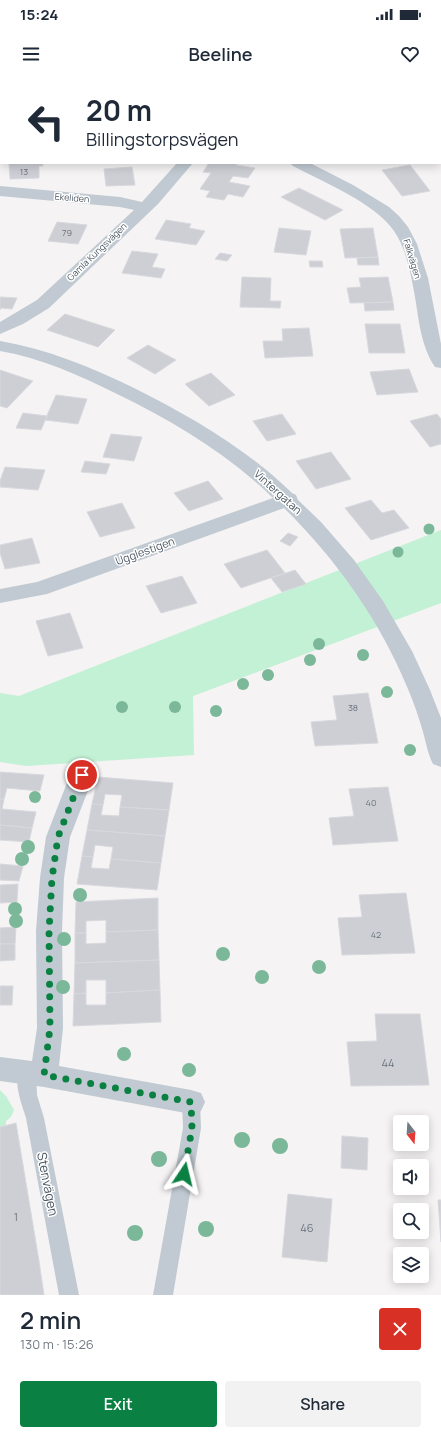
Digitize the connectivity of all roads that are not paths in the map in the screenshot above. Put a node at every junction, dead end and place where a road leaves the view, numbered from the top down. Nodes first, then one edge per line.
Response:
1 (184, 164) edge
2 (300, 164) edge
3 (0, 191) edge
4 (144, 207) junction
5 (0, 329) edge
6 (0, 346) edge
7 (441, 363) edge
8 (289, 499) junction
9 (0, 596) edge
10 (441, 758) edge
11 (82, 775) dead end
12 (0, 1069) edge
13 (36, 1074) junction
14 (191, 1102) joint
15 (69, 1295) edge
16 (163, 1295) edge

1 - 4 street, Gamla Kungsvägen
2 - 7 street, Falkvägen
3 - 4 street, Ekeliden
4 - 5 street, Gamla Kungsvägen
6 - 8 street, Vintergatan
8 - 9 street, Ugglestigen
8 - 10 street, Vintergatan
11 - 13 street
12 - 13 street
13 - 14 street
13 - 15 lane, Stenvägen
14 - 16 lane

